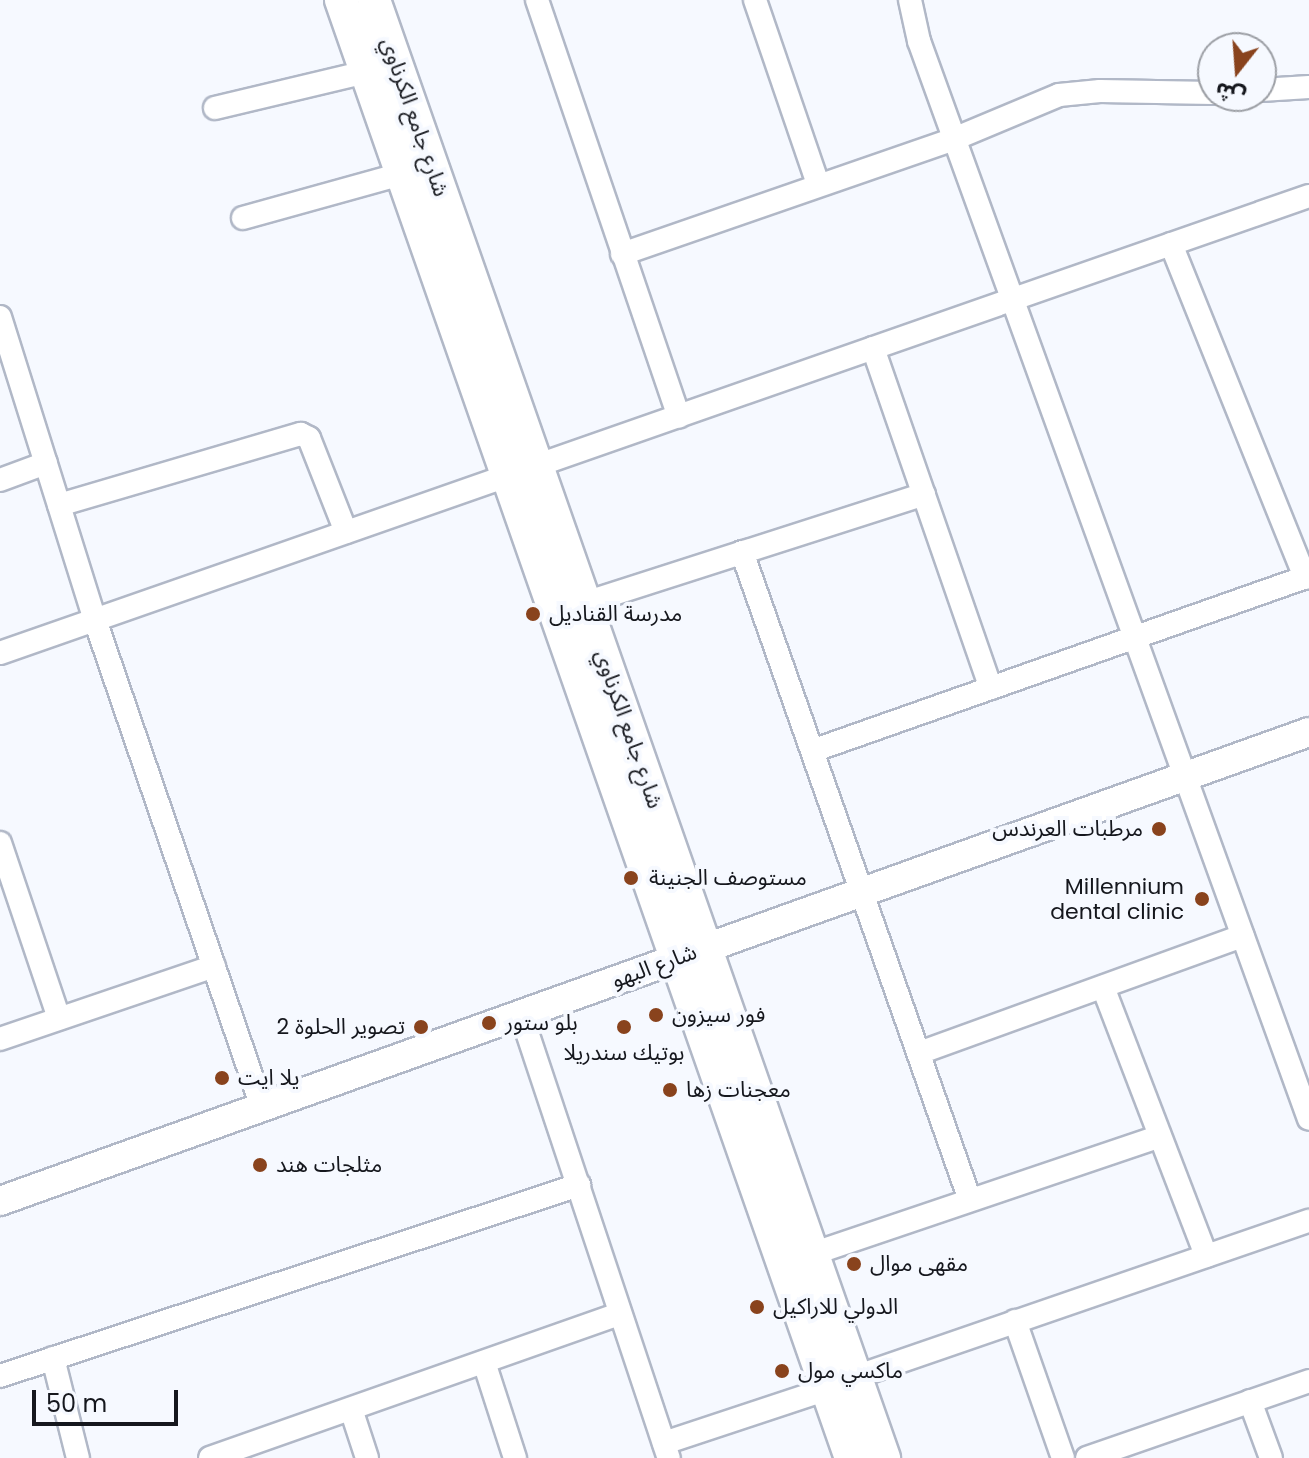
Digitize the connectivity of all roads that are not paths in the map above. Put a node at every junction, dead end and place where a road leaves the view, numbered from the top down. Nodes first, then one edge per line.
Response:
1 (341, 0) edge
2 (374, 0) edge
3 (537, 0) edge
4 (755, 0) edge
5 (910, 0) edge
6 (366, 72) junction
7 (1309, 87) edge
8 (1277, 89) edge
9 (1197, 93) edge
10 (215, 108) dead end
11 (954, 139) junction
12 (402, 174) junction
13 (818, 184) junction
14 (1309, 196) edge
15 (243, 218) dead end
16 (1171, 244) junction
17 (622, 254) junction
18 (1012, 300) junction
19 (1, 320) edge
20 (873, 348) junction
21 (679, 416) junction
22 (46, 463) junction
23 (522, 470) junction
24 (0, 480) edge
25 (924, 494) junction
26 (59, 505) junction
27 (346, 532) junction
28 (742, 552) junction
29 (1307, 577) edge
30 (585, 603) junction
31 (95, 620) junction
32 (1135, 637) junction
33 (0, 653) edge
34 (991, 688) junction
35 (1309, 732) edge
36 (812, 751) junction
37 (1185, 776) junction
38 (1, 852) edge
39 (862, 892) junction
40 (1243, 936) junction
41 (691, 953) junction
42 (214, 966) junction
43 (1103, 987) junction
44 (521, 1014) junction
45 (59, 1018) junction
46 (0, 1039) edge
47 (919, 1053) junction
48 (1301, 1071) edge
49 (262, 1107) junction
50 (1309, 1119) edge
51 (1160, 1136) junction
52 (579, 1185) junction
53 (970, 1200) junction
54 (0, 1201) edge
55 (1309, 1221) edge
56 (812, 1254) junction
57 (1206, 1256) junction
58 (619, 1314) junction
59 (1015, 1321) junction
60 (53, 1358) junction
61 (484, 1362) junction
62 (0, 1376) edge
63 (1309, 1381) edge
64 (841, 1383) junction
65 (1250, 1401) junction
66 (351, 1409) junction
67 (666, 1450) edge
68 (216, 1457) edge
69 (78, 1458) edge
70 (367, 1458) edge
71 (515, 1458) edge
72 (851, 1458) edge
73 (884, 1458) edge
74 (1063, 1458) edge
75 (1087, 1458) edge
76 (1271, 1458) edge

1 - 6 main road, شارع جامع الكرناوي
2 - 23 main road, شارع جامع الكرناوي
3 - 17 street
4 - 13 street
5 - 11 street
6 - 10 street
6 - 12 main road, شارع جامع الكرناوي
7 - 8 street
9 - 11 street
11 - 13 street
11 - 18 street
12 - 15 street
12 - 23 main road, شارع جامع الكرناوي
13 - 17 street
14 - 16 street
16 - 18 street
16 - 29 street
17 - 21 street
18 - 20 street
18 - 32 street
19 - 22 street
20 - 21 street
20 - 25 street
21 - 23 street
22 - 24 street
22 - 26 street
23 - 27 street
23 - 30 main road, شارع جامع الكرناوي
23 - 41 main road, شارع جامع الكرناوي
25 - 28 street
25 - 34 street
26 - 27 street
26 - 31 street
27 - 31 street
28 - 30 street
28 - 36 street
29 - 32 street
30 - 41 main road, شارع جامع الكرناوي
31 - 33 street
31 - 42 street
32 - 34 street
32 - 37 street
34 - 36 street
35 - 37 street, شارع البهو
36 - 39 street
37 - 39 street, شارع البهو
37 - 40 street
38 - 45 street
39 - 41 street, شارع البهو
39 - 47 street
40 - 43 street
40 - 48 street
41 - 44 street, شارع البهو
41 - 56 main road, شارع جامع الكرناوي
41 - 64 main road, شارع جامع الكرناوي
42 - 45 street
42 - 49 street
43 - 47 street
43 - 51 street
44 - 49 street, شارع البهو
44 - 52 street
45 - 46 street
47 - 53 street
48 - 50 street
49 - 54 street, شارع البهو
51 - 53 street
51 - 57 street
52 - 58 street
52 - 60 street
53 - 56 street
55 - 57 street
56 - 64 main road, شارع جامع الكرناوي
57 - 59 street
58 - 61 street
58 - 67 street
59 - 64 street
59 - 74 street
60 - 62 street
60 - 69 street
61 - 66 street
61 - 71 street
63 - 65 street
64 - 67 street
64 - 72 main road, شارع جامع الكرناوي
64 - 73 main road, شارع جامع الكرناوي
65 - 75 street
65 - 76 street
66 - 68 street
66 - 70 street

